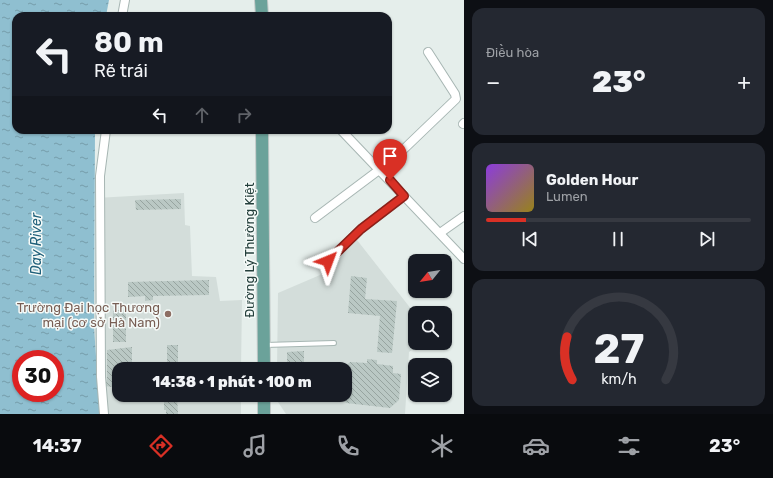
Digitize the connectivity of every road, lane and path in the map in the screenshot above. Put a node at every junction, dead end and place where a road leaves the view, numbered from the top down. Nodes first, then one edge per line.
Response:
1 (125, 0) edge
2 (123, 12) edge
3 (428, 52) dead end
4 (105, 134) edge
5 (262, 134) edge
6 (345, 134) edge
7 (380, 170) junction
8 (404, 196) junction
9 (464, 216) edge
10 (315, 218) dead end
11 (440, 233) junction
12 (464, 259) edge
13 (328, 261) dead end
14 (334, 343) dead end
15 (264, 345) junction
16 (264, 362) edge
17 (264, 402) edge
18 (104, 414) edge
19 (264, 414) edge

1 - 2 street
3 - 7 street
4 - 18 street
5 - 15 main road, Đường Lý Thường Kiệt
6 - 7 street
7 - 8 street
7 - 10 street
8 - 11 street
8 - 13 street
9 - 11 street
11 - 12 street
14 - 15 lane
15 - 16 main road, Đường Lý Thường Kiệt
17 - 19 main road

